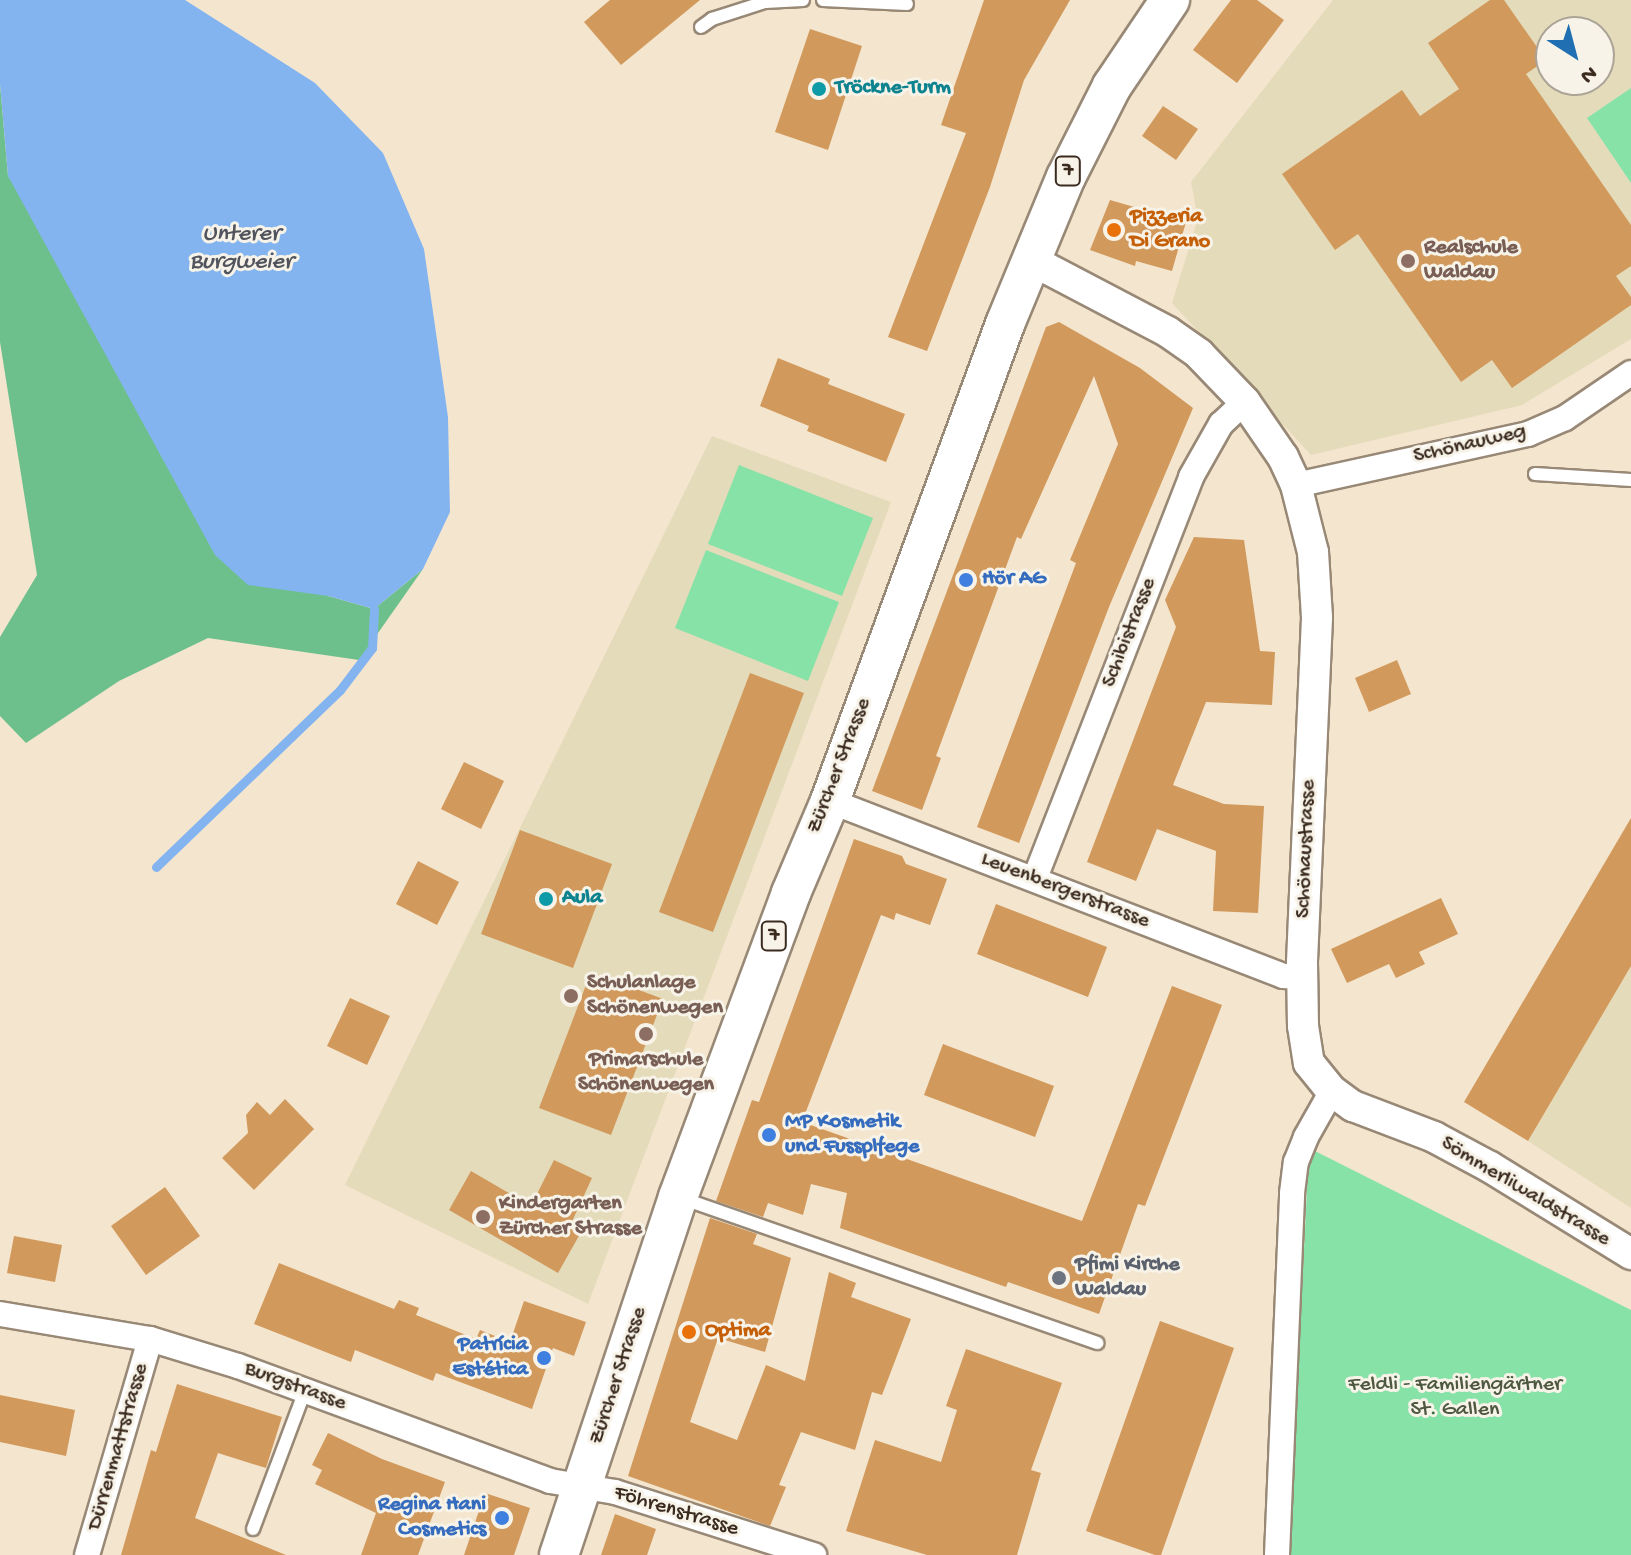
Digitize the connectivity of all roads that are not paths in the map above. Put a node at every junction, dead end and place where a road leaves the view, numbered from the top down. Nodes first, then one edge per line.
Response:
1 (803, 0) edge
2 (823, 0) edge
3 (1170, 0) edge
4 (907, 4) dead end
5 (701, 27) dead end
6 (1031, 260) junction
7 (1631, 373) edge
8 (1245, 402) junction
9 (1535, 474) dead end
10 (1631, 480) edge
11 (1296, 485) junction
12 (830, 801) junction
13 (1035, 878) junction
14 (1302, 977) junction
15 (1332, 1091) junction
16 (678, 1197) junction
17 (1631, 1254) edge
18 (0, 1314) edge
19 (150, 1339) junction
20 (1098, 1343) dead end
21 (305, 1391) junction
22 (583, 1486) junction
23 (253, 1529) dead end
24 (87, 1555) edge
25 (559, 1555) edge
26 (814, 1555) edge
27 (1277, 1555) edge

1 - 5 lane
2 - 4 lane
3 - 6 main road, Zürcher Strasse / 7
6 - 8 street, Schönaustrasse
6 - 12 main road, Zürcher Strasse / 7
7 - 11 street, Schönauweg
8 - 11 street, Schönaustrasse
8 - 13 street, Schibistrasse
9 - 10 lane
11 - 14 street, Schönaustrasse
12 - 13 street, Leuenbergerstrasse
12 - 16 main road, Zürcher Strasse / 7
13 - 14 street, Leuenbergerstrasse
14 - 15 street, Schönaustrasse
15 - 17 street, Sömmerliwaldstrasse
15 - 27 street
16 - 20 lane
16 - 22 main road, Zürcher Strasse / 7
18 - 19 street, Burgstrasse
19 - 21 street, Burgstrasse
19 - 24 street, Dürrenmattstrasse
21 - 22 street, Burgstrasse
21 - 23 lane
22 - 25 main road, Zürcher Strasse / 7
22 - 26 street, Föhrenstrasse

